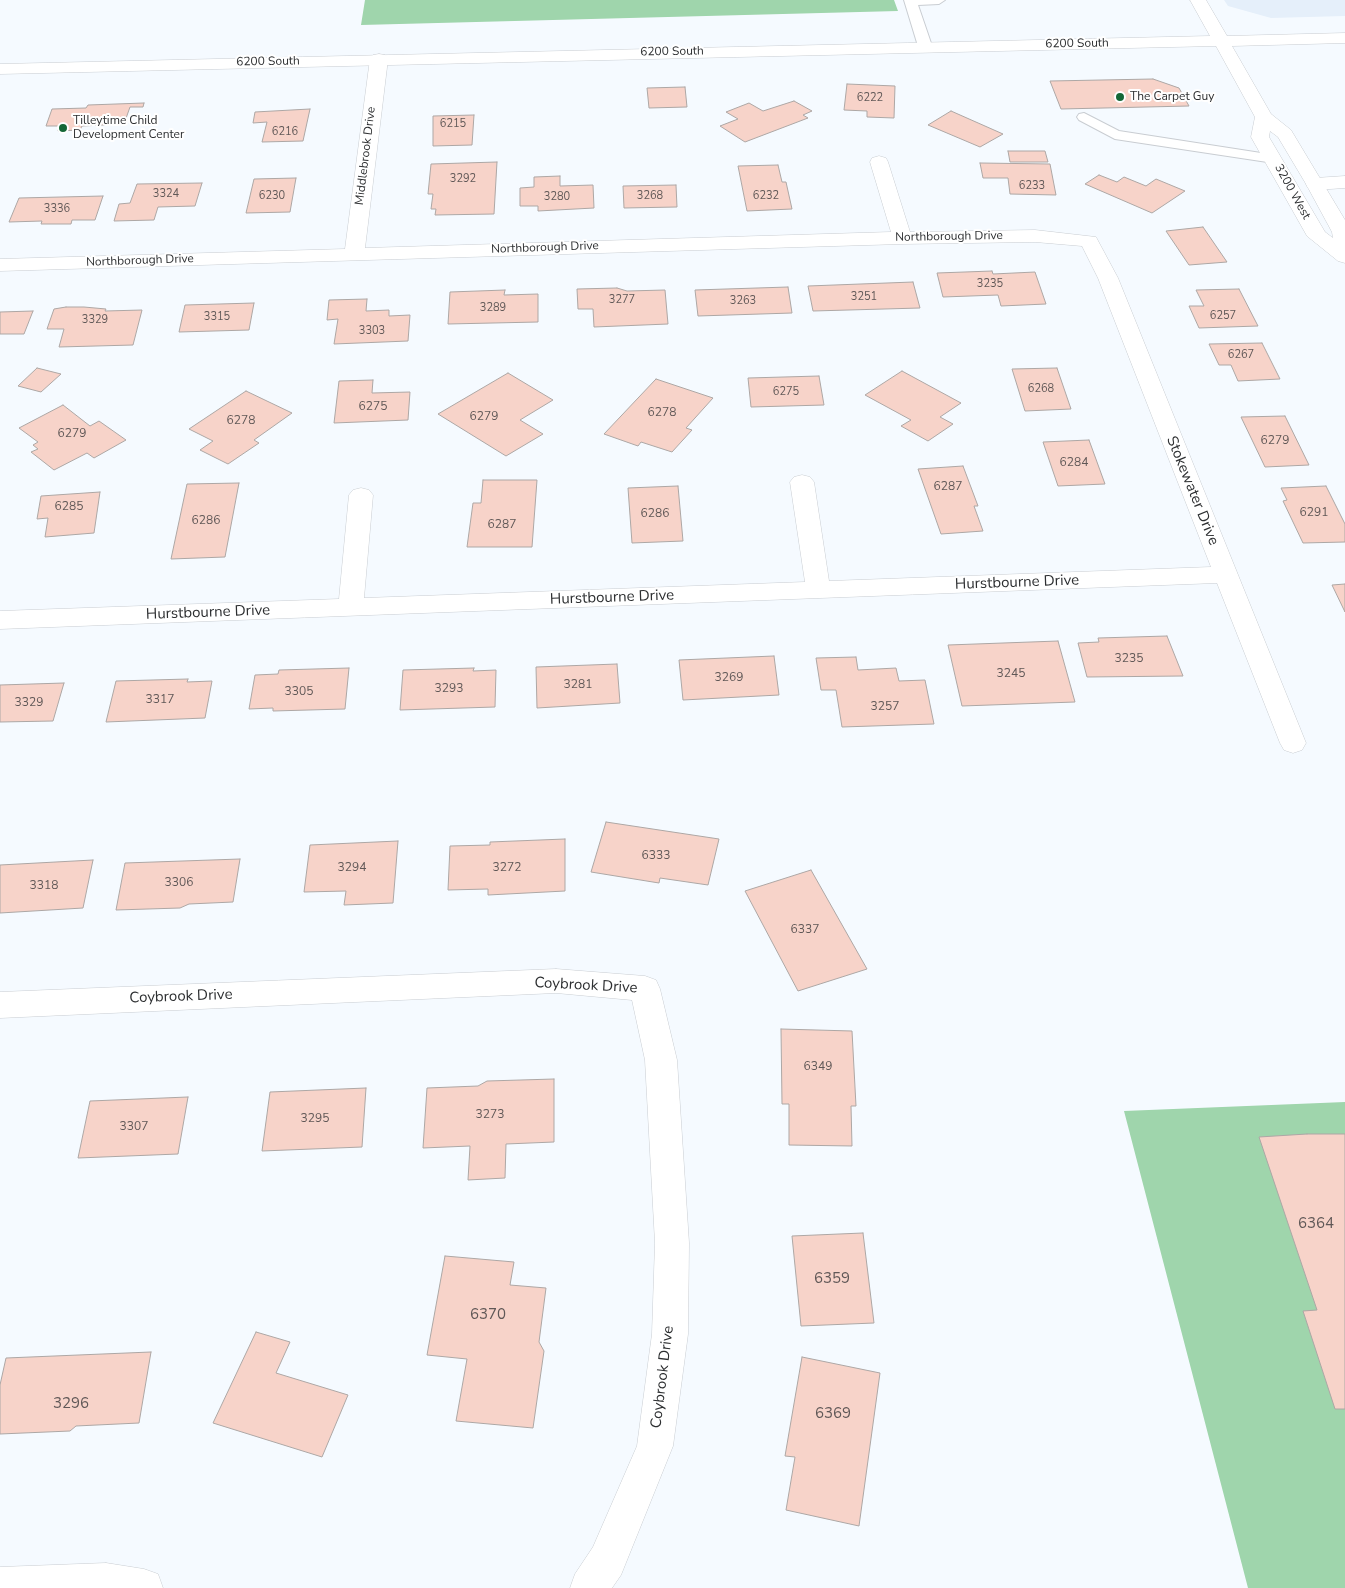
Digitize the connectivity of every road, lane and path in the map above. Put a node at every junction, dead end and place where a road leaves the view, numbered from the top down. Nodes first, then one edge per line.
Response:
1 (911, 0) edge
2 (939, 0) edge
3 (1198, 0) edge
4 (1345, 38) edge
5 (1221, 41) junction
6 (925, 46) junction
7 (379, 59) junction
8 (0, 69) edge
9 (1084, 117) dead end
10 (1264, 117) junction
11 (1274, 160) junction
12 (879, 162) dead end
13 (1345, 182) edge
14 (1315, 184) junction
15 (902, 238) junction
16 (1089, 240) joint
17 (354, 254) junction
18 (1345, 257) edge
19 (0, 265) edge
20 (802, 482) dead end
21 (361, 495) dead end
22 (1225, 575) junction
23 (818, 590) junction
24 (350, 608) junction
25 (0, 620) edge
26 (1293, 743) dead end
27 (0, 1005) edge
28 (0, 1586) edge
29 (144, 1588) edge
30 (589, 1588) edge

1 - 2 lane
1 - 6 lane
3 - 5 street, 3200 West
4 - 5 street, 6200 South
5 - 6 street, 6200 South
5 - 10 street, 3200 West
6 - 7 street, 6200 South
7 - 8 street, 6200 South
7 - 17 street, Middlebrook Drive
9 - 11 lane
10 - 11 street, 3200 West
10 - 14 street, 3200 West
11 - 18 street, 3200 West
12 - 15 street
13 - 14 street
14 - 18 street, 3200 West
15 - 16 street, Northborough Drive
15 - 17 street, Northborough Drive
16 - 22 street, Stokewater Drive
17 - 19 street, Northborough Drive
20 - 23 street
21 - 24 street
22 - 23 street, Hurstbourne Drive
22 - 26 street, Stokewater Drive
23 - 24 street, Hurstbourne Drive
24 - 25 street, Hurstbourne Drive
27 - 30 street, Coybrook Drive
28 - 29 street

